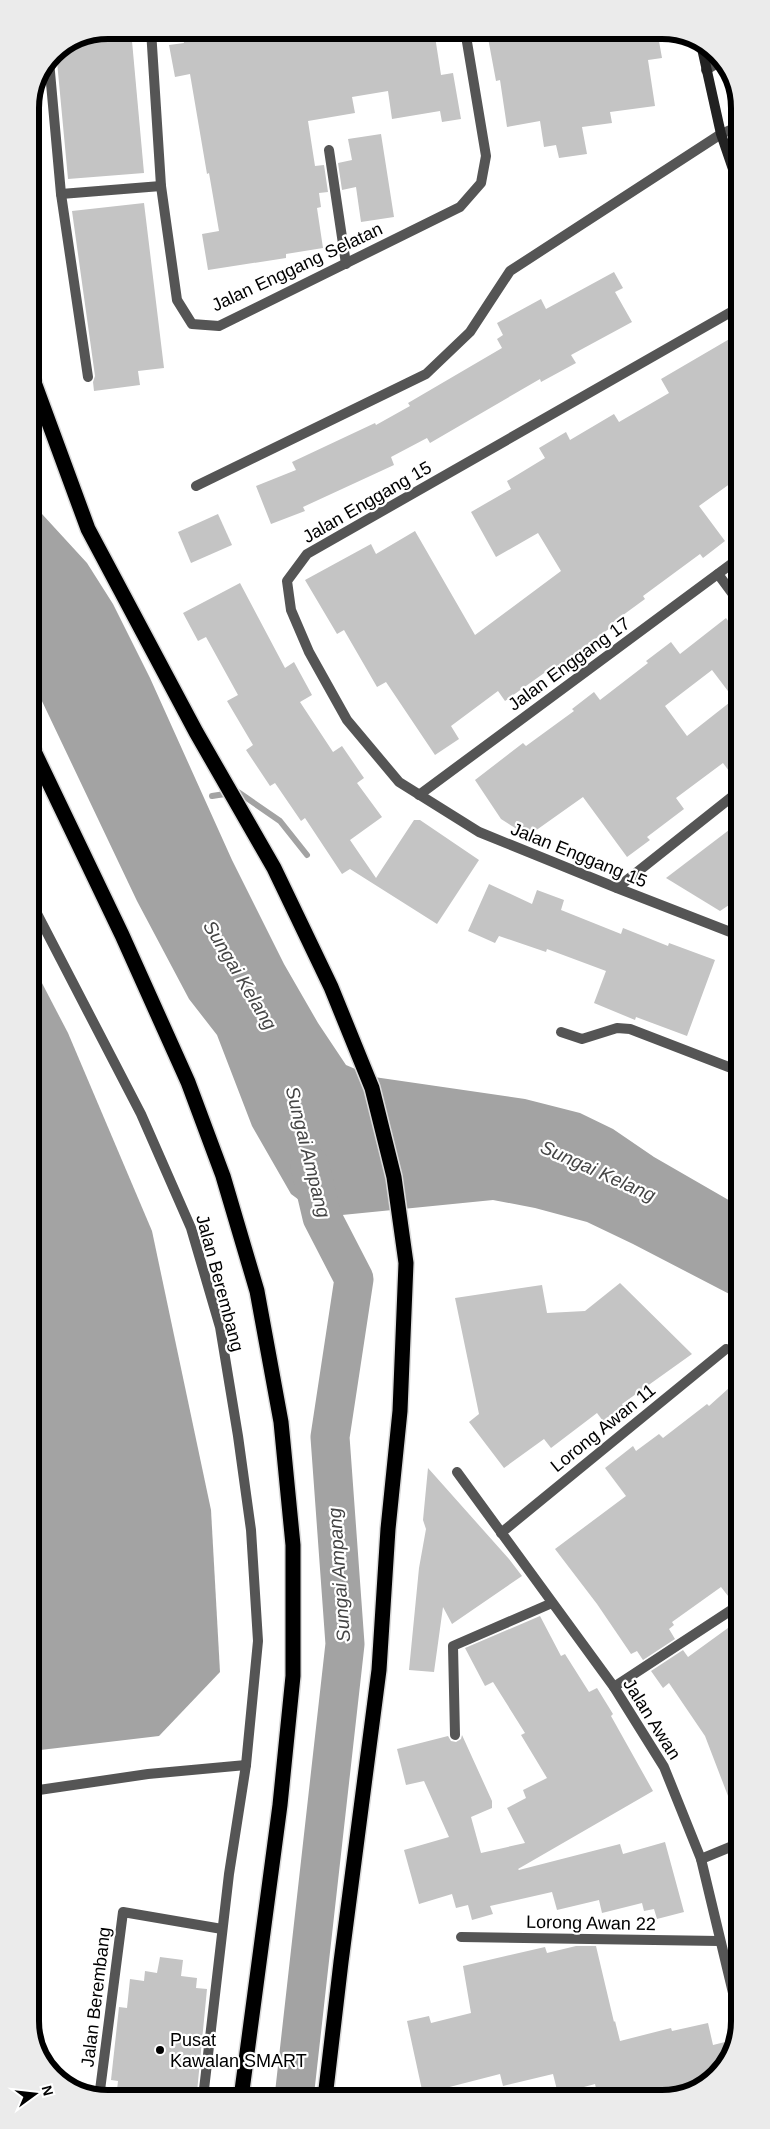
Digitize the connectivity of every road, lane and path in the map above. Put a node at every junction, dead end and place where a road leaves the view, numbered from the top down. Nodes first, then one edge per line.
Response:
1 (152, 39) edge
2 (466, 39) edge
3 (703, 52) edge
4 (716, 64) edge
5 (50, 70) edge
6 (706, 70) junction
7 (731, 130) edge
8 (721, 134) junction
9 (329, 150) dead end
10 (731, 162) edge
11 (161, 186) junction
12 (60, 194) junction
13 (346, 264) junction
14 (731, 312) edge
15 (88, 377) dead end
16 (39, 398) edge
17 (196, 486) dead end
18 (731, 564) edge
19 (718, 574) junction
20 (731, 592) edge
21 (39, 762) edge
22 (419, 795) junction
23 (731, 798) edge
24 (617, 888) junction
25 (39, 917) edge
26 (731, 932) edge
27 (561, 1032) dead end
28 (731, 1068) edge
29 (726, 1349) dead end
30 (457, 1472) dead end
31 (501, 1533) junction
32 (552, 1602) junction
33 (731, 1610) edge
34 (614, 1687) junction
35 (455, 1735) dead end
36 (246, 1765) junction
37 (39, 1790) edge
38 (731, 1847) edge
39 (701, 1859) junction
40 (222, 1929) junction
41 (461, 1937) dead end
42 (720, 1941) junction
43 (731, 1986) edge
44 (100, 2090) edge
45 (204, 2090) edge
46 (242, 2090) edge
47 (326, 2090) edge

1 - 11 street, Jalan Enggang Selatan
2 - 13 street, Jalan Enggang Selatan
3 - 6 main road
4 - 6 street
5 - 12 street
6 - 8 main road
7 - 8 street
8 - 10 main road
8 - 17 street
9 - 13 street
11 - 12 street
11 - 13 street, Jalan Enggang Selatan
12 - 15 street
14 - 22 street, Jalan Enggang 15
16 - 47 highway
18 - 19 street, Jalan Enggang 17
19 - 20 street
19 - 22 street, Jalan Enggang 17
21 - 46 highway
22 - 24 street, Jalan Enggang 15
23 - 24 street
24 - 26 street, Jalan Enggang 15
25 - 36 street, Jalan Berembang
27 - 28 street
29 - 31 street, Lorong Awan 11
30 - 31 street, Jalan Awan
31 - 32 street, Jalan Awan
32 - 34 street, Jalan Awan
32 - 35 street
33 - 34 street
34 - 39 street, Jalan Awan
36 - 37 street
36 - 40 street, Jalan Berembang
38 - 39 street
39 - 42 street, Jalan Awan
40 - 44 street, Jalan Berembang
40 - 45 street, Jalan Berembang
41 - 42 street, Lorong Awan 22
42 - 43 street, Jalan Awan

